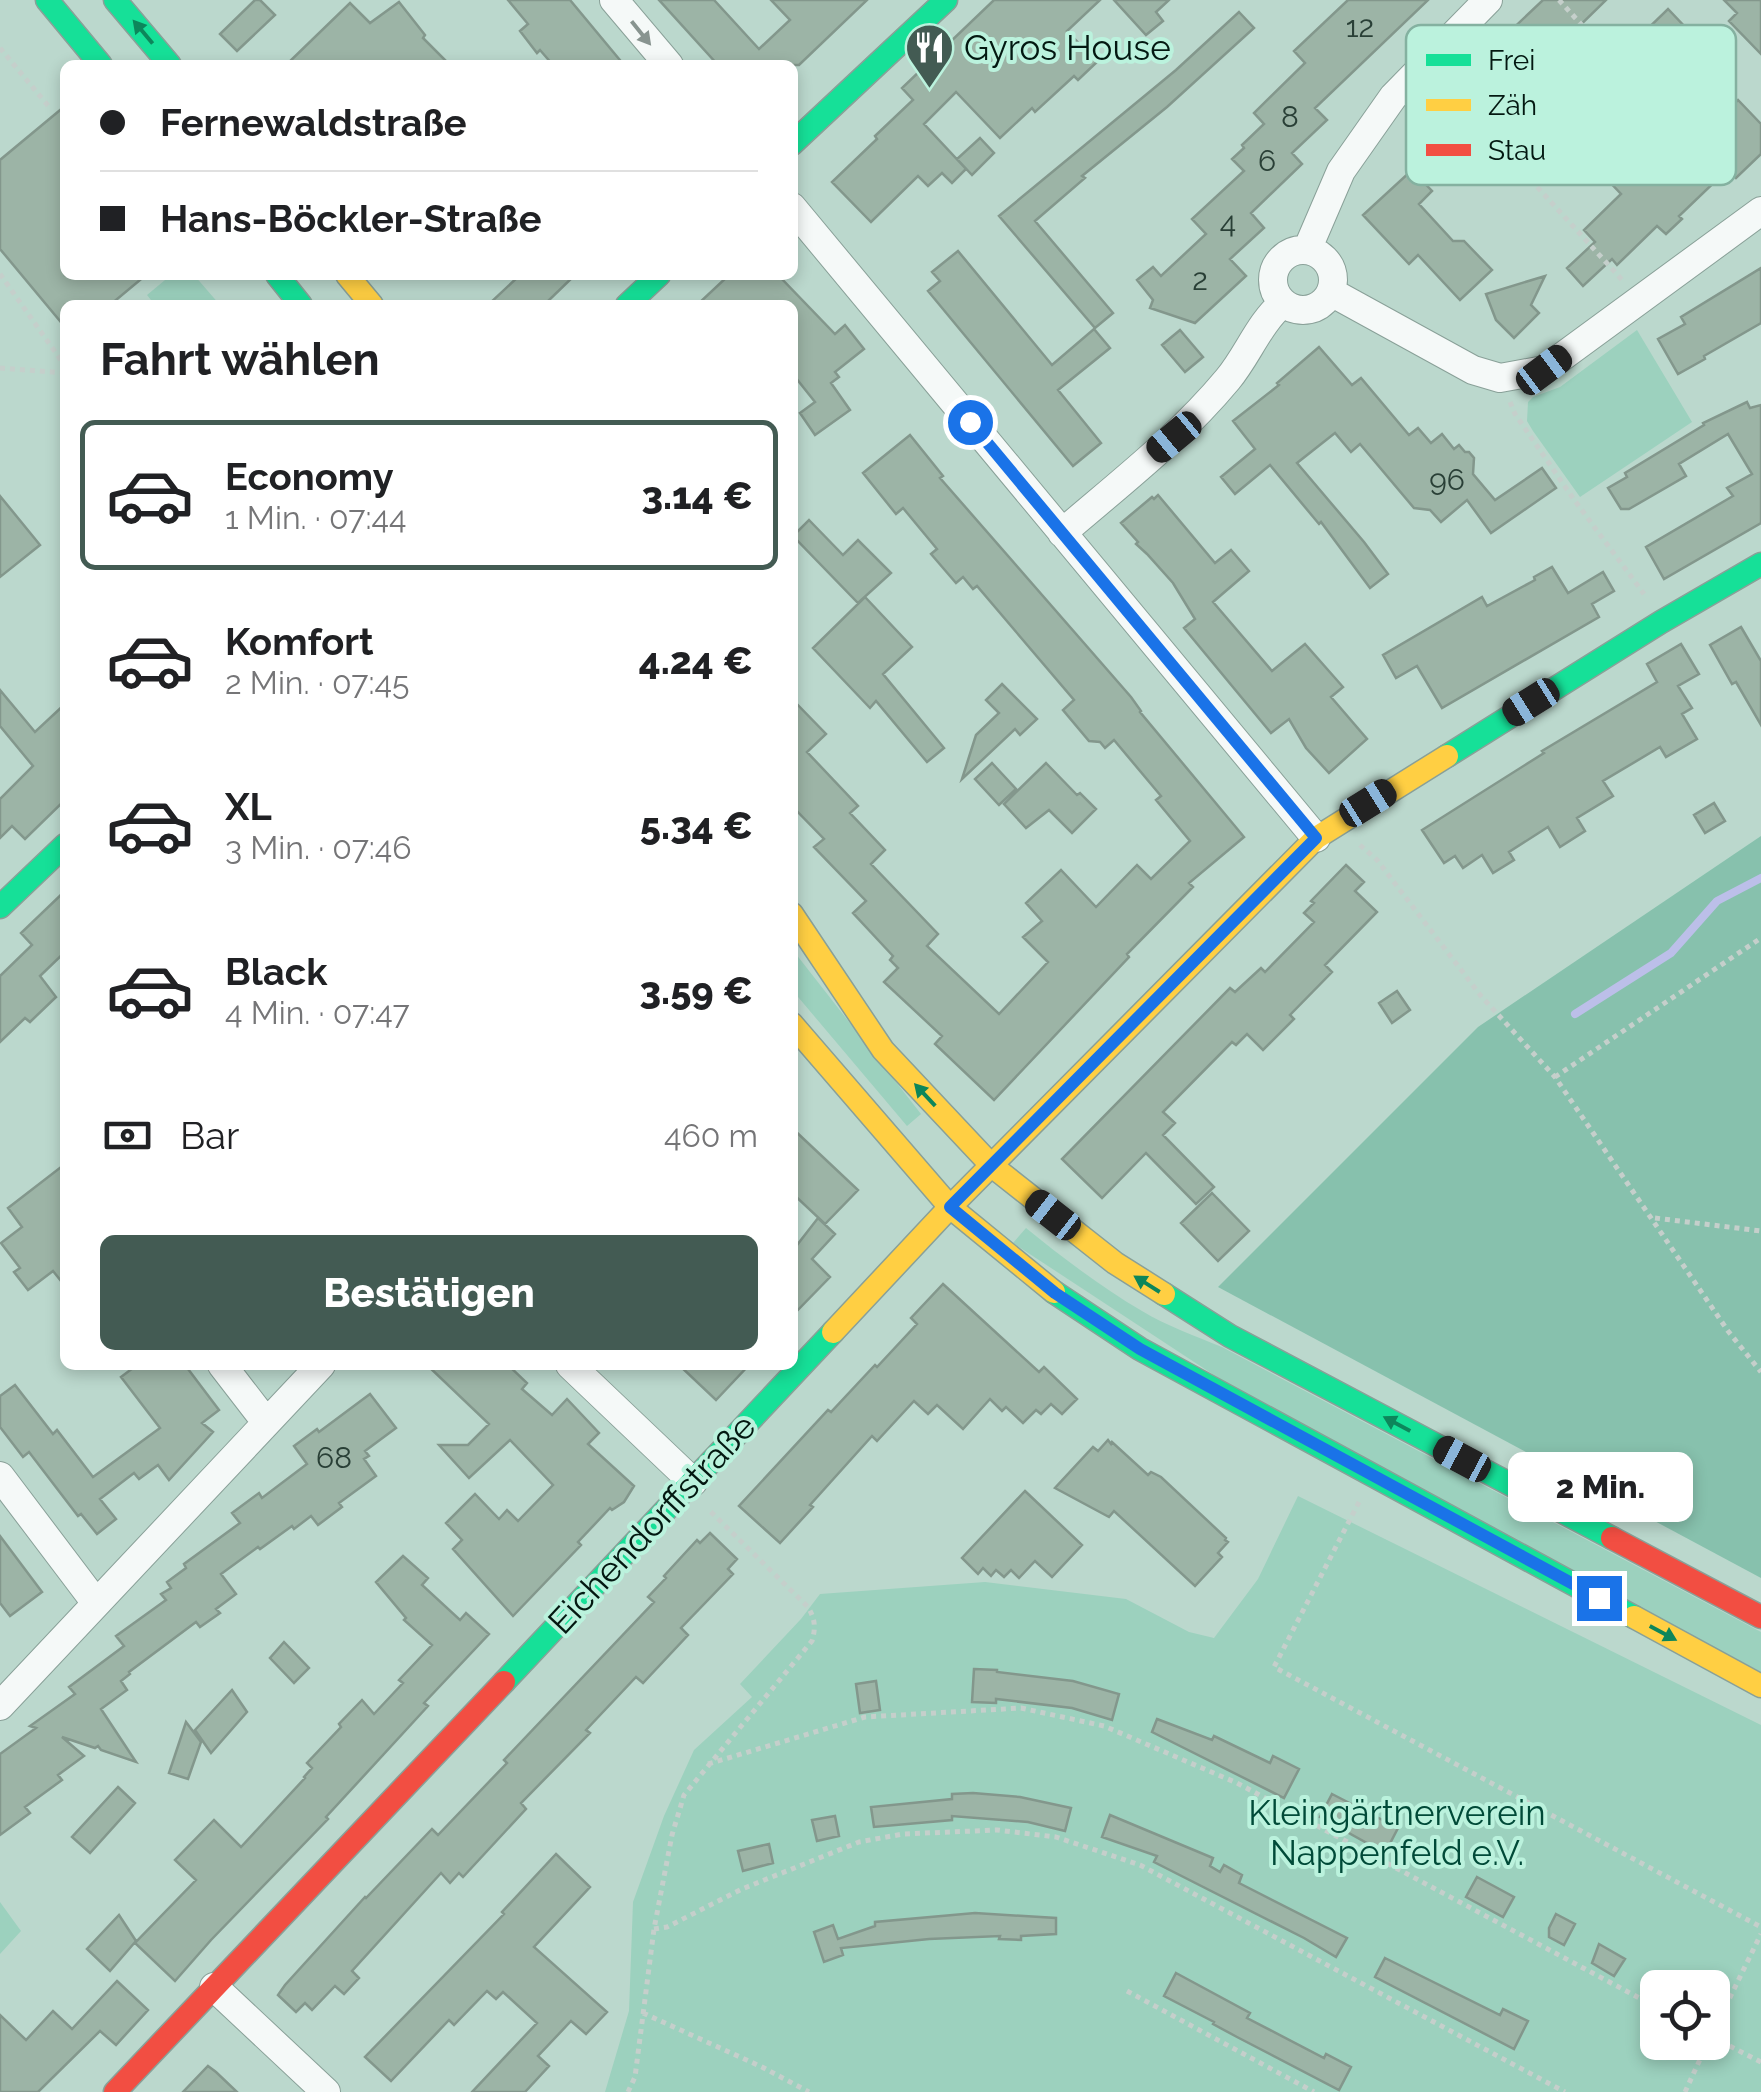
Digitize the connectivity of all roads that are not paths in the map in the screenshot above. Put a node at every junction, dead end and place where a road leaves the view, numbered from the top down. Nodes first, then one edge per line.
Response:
1 (47, 0) edge
2 (116, 0) edge
3 (614, 0) edge
4 (946, 0) edge
5 (1488, 0) edge
6 (1464, 25) edge
7 (98, 60) edge
8 (166, 60) edge
9 (664, 60) edge
10 (1406, 85) edge
11 (798, 138) edge
12 (1761, 211) edge
13 (798, 215) edge
14 (1307, 250) junction
15 (280, 280) edge
16 (351, 280) edge
17 (654, 280) edge
18 (1331, 292) junction
19 (298, 300) edge
20 (368, 300) edge
21 (632, 300) edge
22 (1283, 303) junction
23 (1062, 532) junction
24 (1761, 564) edge
25 (1326, 830) junction
26 (60, 849) edge
27 (0, 908) edge
28 (798, 923) edge
29 (798, 1031) edge
30 (992, 1166) junction
31 (950, 1207) junction
32 (226, 1370) edge
33 (316, 1370) edge
34 (575, 1370) edge
35 (798, 1370) edge
36 (798, 1370) edge
37 (266, 1422) junction
38 (0, 1476) edge
39 (690, 1485) junction
40 (96, 1603) junction
41 (1761, 1617) edge
42 (1761, 1686) edge
43 (0, 1706) edge
44 (214, 1986) junction
45 (115, 2092) edge
46 (326, 2092) edge

1 - 7 main road
8 -> 2 main road
3 -> 9 street
4 - 11 main road
5 - 6 street
10 - 14 street
12 - 18 street
13 - 23 street
14 - 18 street
14 - 22 street
15 - 19 main road
16 - 20 main road
17 - 21 main road
18 - 22 street
22 - 23 street
23 - 25 street
24 - 25 main road, Eichendorffstraße
25 - 30 main road, Eichendorffstraße
26 - 27 main road
30 -> 28 main road
29 - 31 main road
30 - 31 main road, Eichendorffstraße
41 -> 30 main road
31 - 35 main road, Eichendorffstraße
31 -> 42 main road
32 - 37 street
33 - 37 street
34 - 39 street
36 - 39 main road, Eichendorffstraße
37 - 40 street
38 - 40 street
39 - 44 main road, Eichendorffstraße
40 - 43 street
44 - 45 main road, Eichendorffstraße
44 - 46 street

